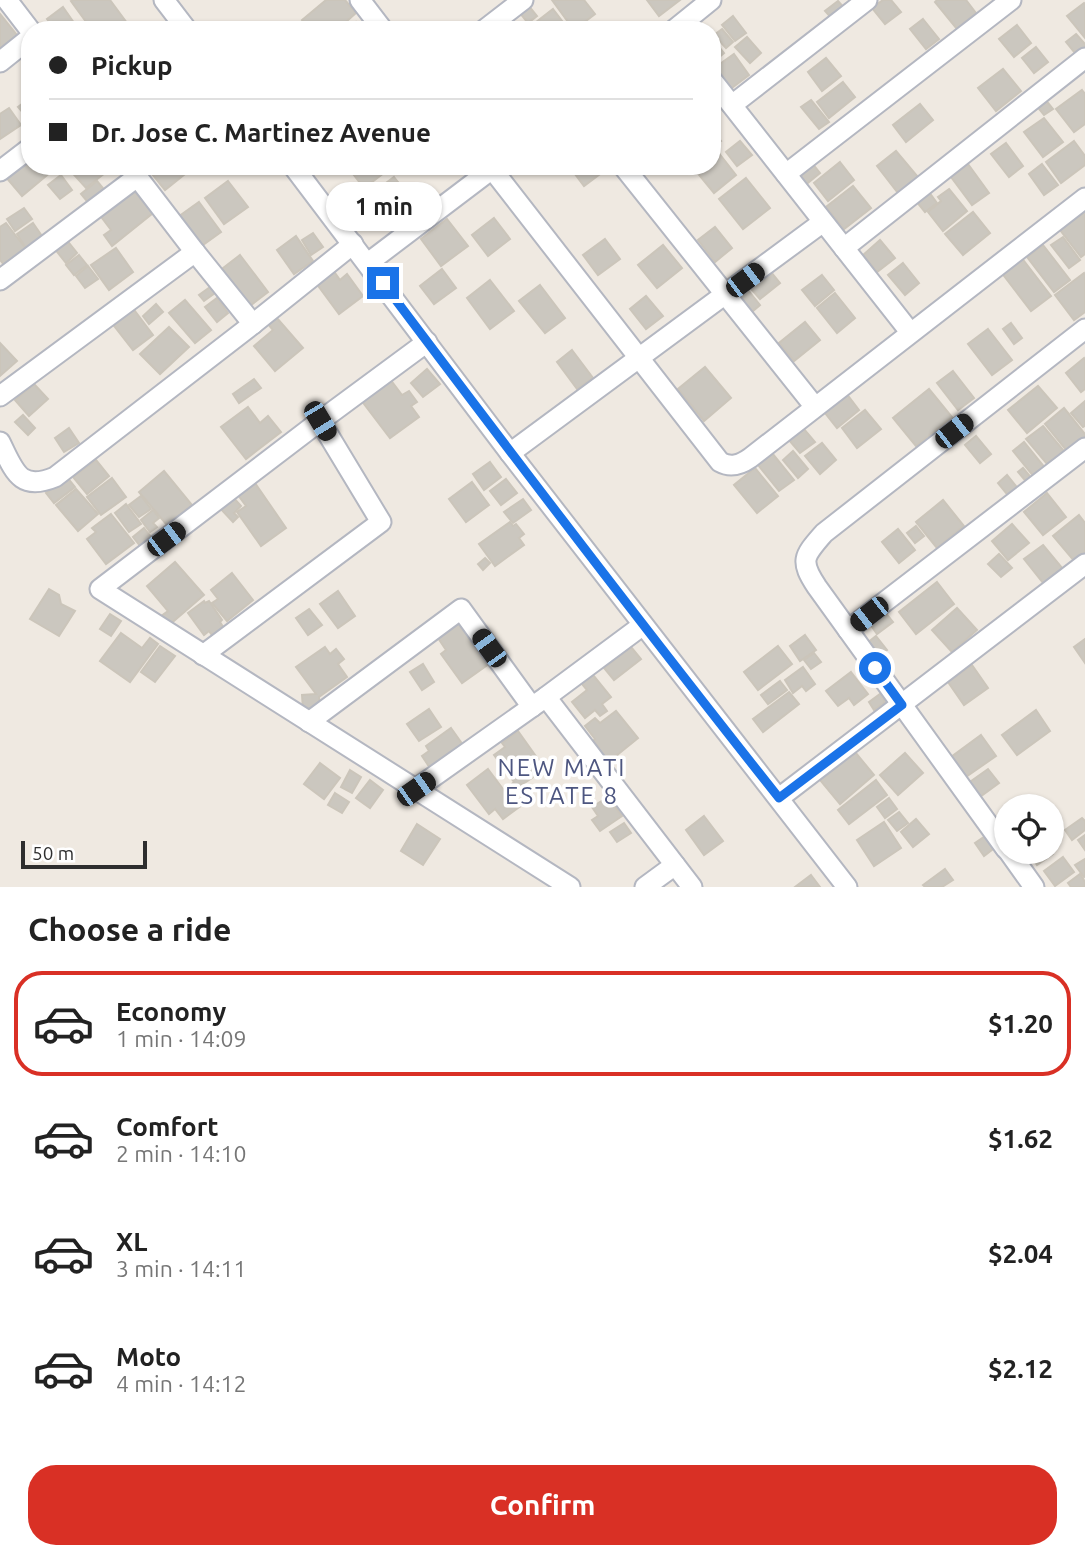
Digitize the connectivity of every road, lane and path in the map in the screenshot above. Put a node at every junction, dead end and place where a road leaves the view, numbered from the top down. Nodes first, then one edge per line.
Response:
1 (7, 0) edge
2 (164, 0) edge
3 (360, 0) edge
4 (523, 0) edge
5 (711, 0) edge
6 (867, 0) edge
7 (1011, 0) edge
8 (23, 21) edge
9 (180, 21) edge
10 (376, 21) edge
11 (496, 21) edge
12 (685, 21) edge
13 (21, 45) edge
14 (1085, 58) edge
15 (0, 62) edge
16 (721, 91) edge
17 (732, 105) junction
18 (21, 155) edge
19 (0, 171) edge
20 (786, 174) junction
21 (129, 175) edge
22 (135, 175) edge
23 (303, 175) edge
24 (485, 175) edge
25 (499, 175) edge
26 (630, 175) edge
27 (1085, 198) edge
28 (824, 222) junction
29 (353, 244) junction
30 (844, 248) junction
31 (195, 252) junction
32 (368, 263) junction
33 (0, 280) edge
34 (725, 295) junction
35 (253, 324) junction
36 (1085, 329) edge
37 (910, 332) junction
38 (427, 342) junction
39 (639, 359) junction
40 (0, 396) edge
41 (815, 407) junction
42 (320, 421) junction
43 (0, 442) edge
44 (1085, 448) edge
45 (510, 453) junction
46 (1085, 564) edge
47 (643, 625) junction
48 (848, 630) junction
49 (203, 655) junction
50 (539, 701) junction
51 (902, 705) junction
52 (309, 722) junction
53 (416, 789) junction
54 (779, 798) junction
55 (994, 831) edge
56 (1018, 864) edge
57 (675, 865) junction
58 (570, 887) edge
59 (645, 887) edge
60 (692, 887) edge
61 (847, 887) edge
62 (1034, 887) edge

1 - 8 street
2 - 9 street
3 - 10 street
4 - 11 street
5 - 12 street
6 - 17 street
7 - 20 street
13 - 15 street
14 - 30 street
16 - 17 street
17 - 20 street
18 - 19 street
20 - 28 street
21 - 33 street
22 - 31 street
23 - 29 street
24 - 32 street
25 - 39 street
26 - 34 street
27 - 37 street
28 - 30 street
28 - 34 street
29 - 32 street
29 - 35 street
30 - 37 street
31 - 35 street
31 - 40 street
32 - 38 street
34 - 39 street
34 - 41 street
35 - 43 street
36 - 48 street
37 - 41 street
38 - 42 street
38 - 45 street
39 - 41 street
39 - 45 street
42 - 49 street
42 - 49 street
44 - 48 street
45 - 47 street
46 - 51 street
47 - 50 street
47 - 54 street
48 - 51 street
49 - 52 street
50 - 52 street
50 - 53 street
50 - 57 street
51 - 54 street
51 - 55 street
52 - 53 street
53 - 58 street
54 - 61 street
56 - 62 street
57 - 59 street
57 - 60 street

